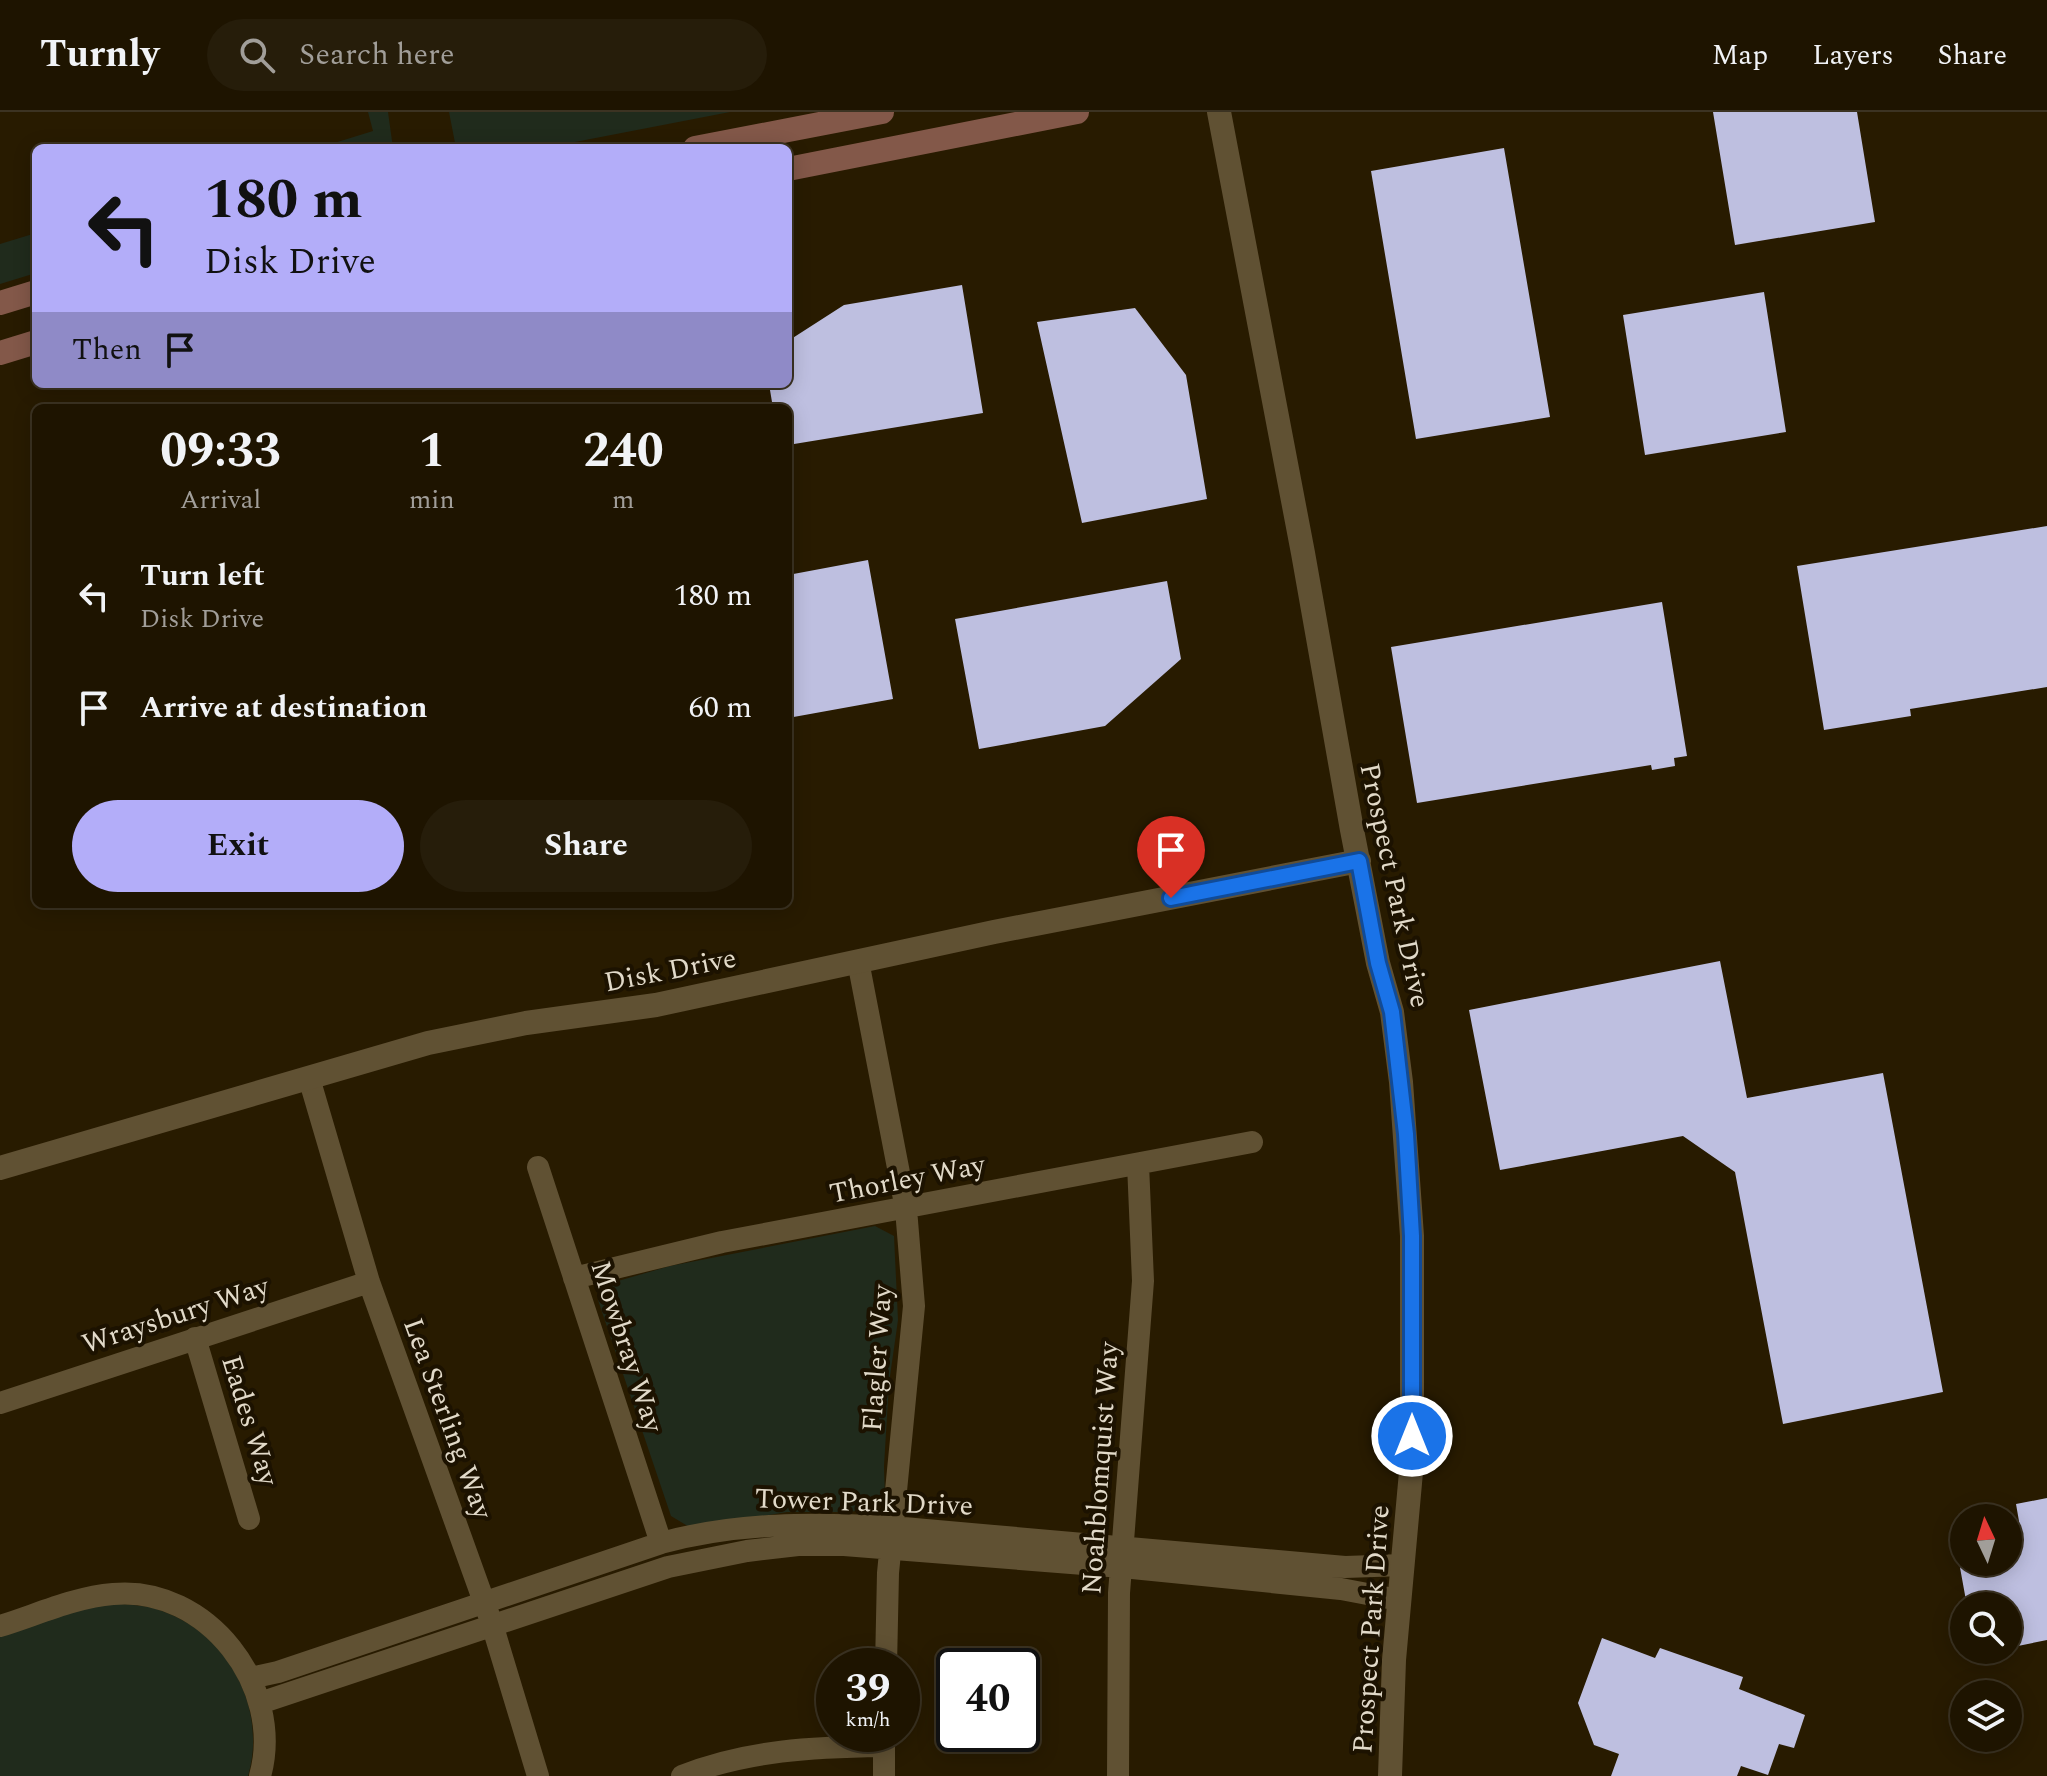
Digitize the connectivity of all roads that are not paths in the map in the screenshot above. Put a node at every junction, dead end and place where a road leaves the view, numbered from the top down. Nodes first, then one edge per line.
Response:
1 (882, 112) edge
2 (1077, 112) edge
3 (1219, 112) edge
4 (716, 144) edge
5 (792, 168) edge
6 (32, 293) edge
7 (0, 303) edge
8 (32, 343) edge
9 (0, 353) edge
10 (1359, 861) junction
11 (858, 961) junction
12 (309, 1078) junction
13 (1252, 1142) dead end
14 (1138, 1164) junction
15 (538, 1167) dead end
16 (0, 1168) edge
17 (906, 1209) junction
18 (574, 1278) junction
19 (369, 1282) junction
20 (195, 1338) junction
21 (0, 1403) edge
22 (249, 1519) dead end
23 (891, 1538) junction
24 (661, 1543) junction
25 (1123, 1557) junction
26 (1403, 1565) junction
27 (1399, 1600) junction
28 (488, 1614) junction
29 (1, 1621) edge
30 (887, 1648) edge
31 (251, 1678) junction
32 (260, 1703) junction
33 (816, 1748) edge
34 (884, 1752) edge
35 (710, 1771) edge
36 (260, 1776) edge
37 (538, 1776) edge
38 (682, 1776) edge
39 (884, 1776) edge
40 (1118, 1776) edge
41 (1390, 1776) edge

1 - 4 main road
2 - 5 main road
3 - 10 street, Prospect Park Drive
6 - 7 main road
8 - 9 main road
10 - 11 street, Disk Drive
10 - 26 street, Prospect Park Drive
11 - 12 street, Disk Drive
11 - 17 street, Flagler Way
12 - 16 street, Disk Drive
12 - 19 street, Lea Sterling Way
13 - 14 street, Thorley Way
14 - 17 street, Thorley Way
14 - 25 street, Noahblomquist Way
15 - 18 street, Mowbray Way
17 - 18 street, Thorley Way
17 - 23 street, Flagler Way
18 - 24 street, Mowbray Way
19 - 20 street, Wraysbury Way
19 - 28 street, Lea Sterling Way
20 - 21 street, Wraysbury Way
20 - 22 street, Eades Way
23 - 24 street, Tower Park Drive
23 - 25 street, Tower Park Drive
23 - 28 street, Tower Park Drive
23 - 30 street, Flagler Way
24 - 28 street, Tower Park Drive
25 - 26 street, Tower Park Drive
25 - 27 street, Tower Park Drive
25 - 40 street, Noahblomquist Way
26 - 27 street, Prospect Park Drive
27 - 41 street, Prospect Park Drive
28 - 31 street, Tower Park Drive
28 - 32 street, Tower Park Drive
28 - 37 street, Lea Sterling Way
29 - 31 street
31 - 32 street
32 - 36 street
33 - 35 street
34 - 39 street
35 - 38 street

